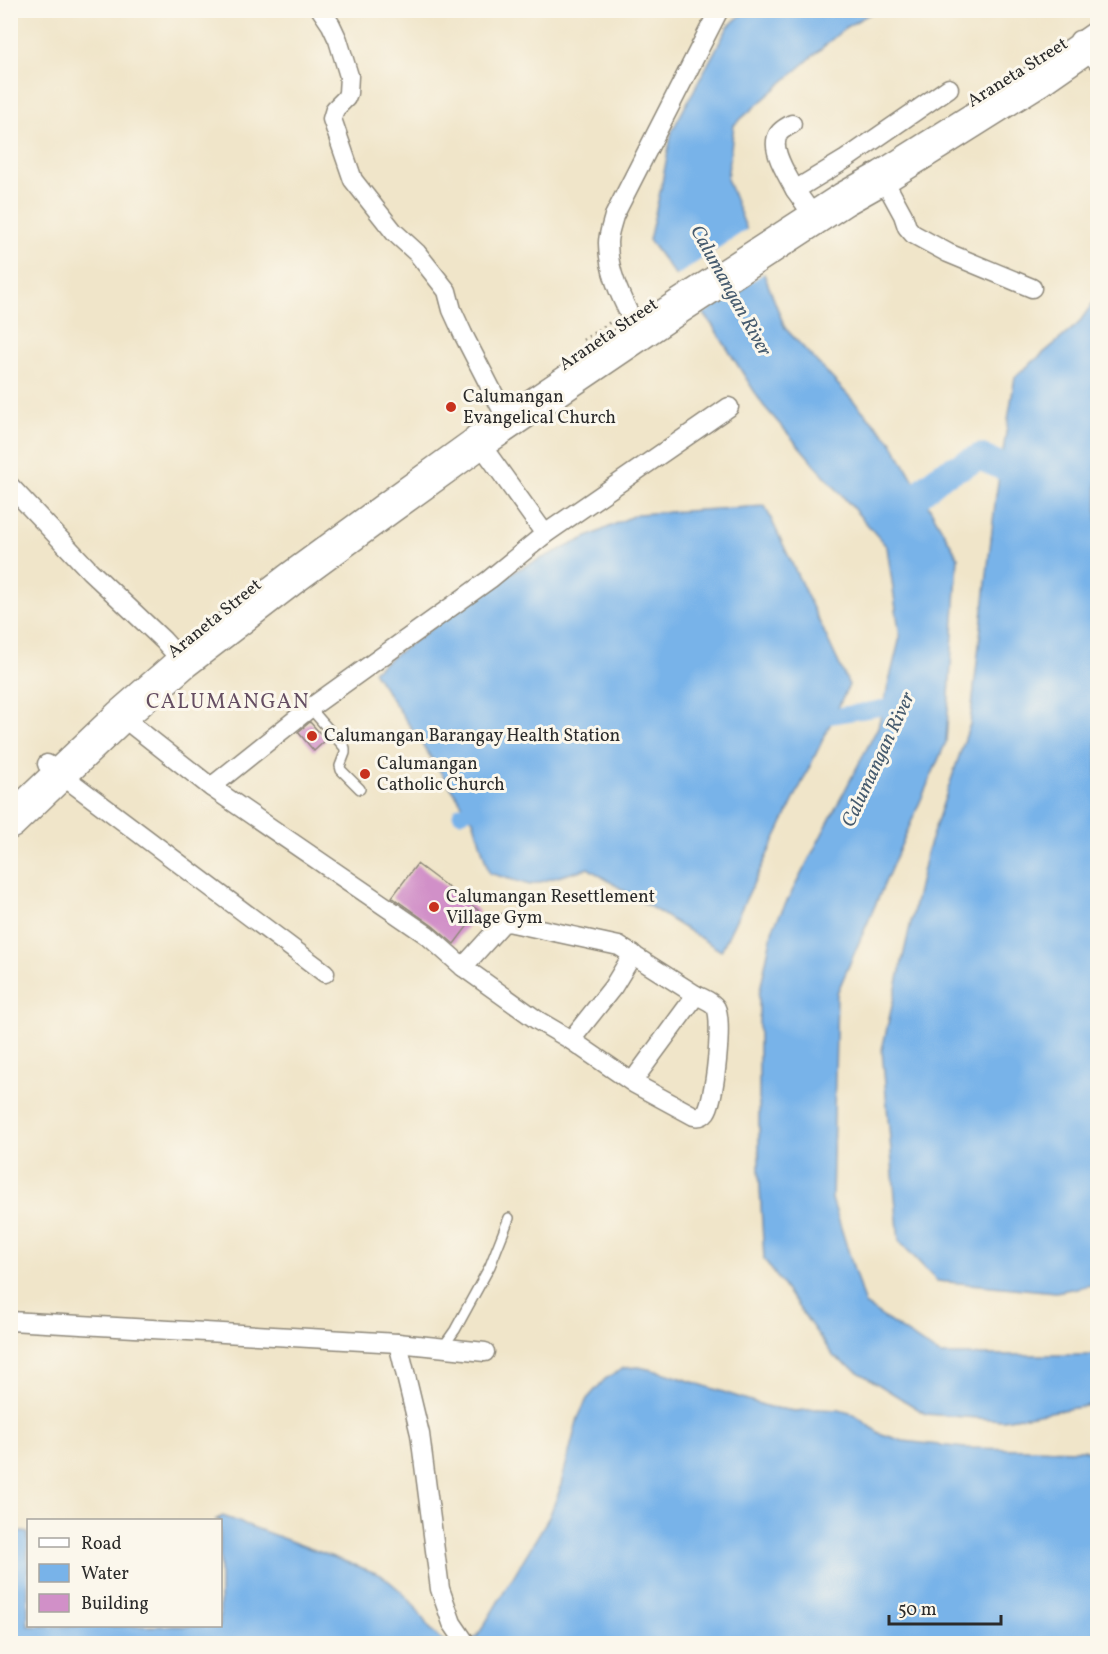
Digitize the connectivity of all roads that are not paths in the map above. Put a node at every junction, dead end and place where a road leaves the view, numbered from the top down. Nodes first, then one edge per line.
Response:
1 (321, 10) edge
2 (719, 10) edge
3 (1091, 41) edge
4 (949, 88) dead end
5 (792, 124) dead end
6 (879, 170) junction
7 (806, 205) junction
8 (1032, 288) dead end
9 (676, 299) junction
10 (632, 319) junction
11 (729, 407) dead end
12 (506, 415) junction
13 (474, 436) junction
14 (10, 486) edge
15 (545, 534) junction
16 (172, 650) junction
17 (309, 708) junction
18 (116, 712) junction
19 (53, 769) junction
20 (211, 787) junction
21 (360, 789) dead end
22 (10, 800) edge
23 (10, 822) edge
24 (633, 954) junction
25 (464, 967) junction
26 (325, 973) dead end
27 (696, 995) junction
28 (571, 1040) junction
29 (632, 1082) junction
30 (509, 1218) dead end
31 (10, 1321) edge
32 (398, 1344) junction
33 (441, 1348) junction
34 (484, 1352) dead end
35 (468, 1644) edge

1 - 12 street
2 - 10 street
3 - 6 highway, Araneta Street
4 - 7 street
5 - 7 street
6 - 7 highway, Araneta Street
6 - 8 street
7 - 9 highway, Araneta Street
9 - 10 highway, Araneta Street
9 - 12 highway
10 - 12 highway, Araneta Street
11 - 15 street
12 - 13 highway
13 - 15 street
13 - 16 highway
14 - 16 street
15 - 17 street
16 - 18 highway
17 - 20 street
17 - 21 lane
18 - 19 highway
18 - 20 street
19 - 22 highway
19 - 23 highway
19 - 26 street
20 - 25 street
24 - 25 street
24 - 27 street
24 - 28 street
25 - 28 street
27 - 29 street
27 - 29 street
28 - 29 street
30 - 33 lane
31 - 32 street
32 - 33 street
32 - 35 street
33 - 34 street

